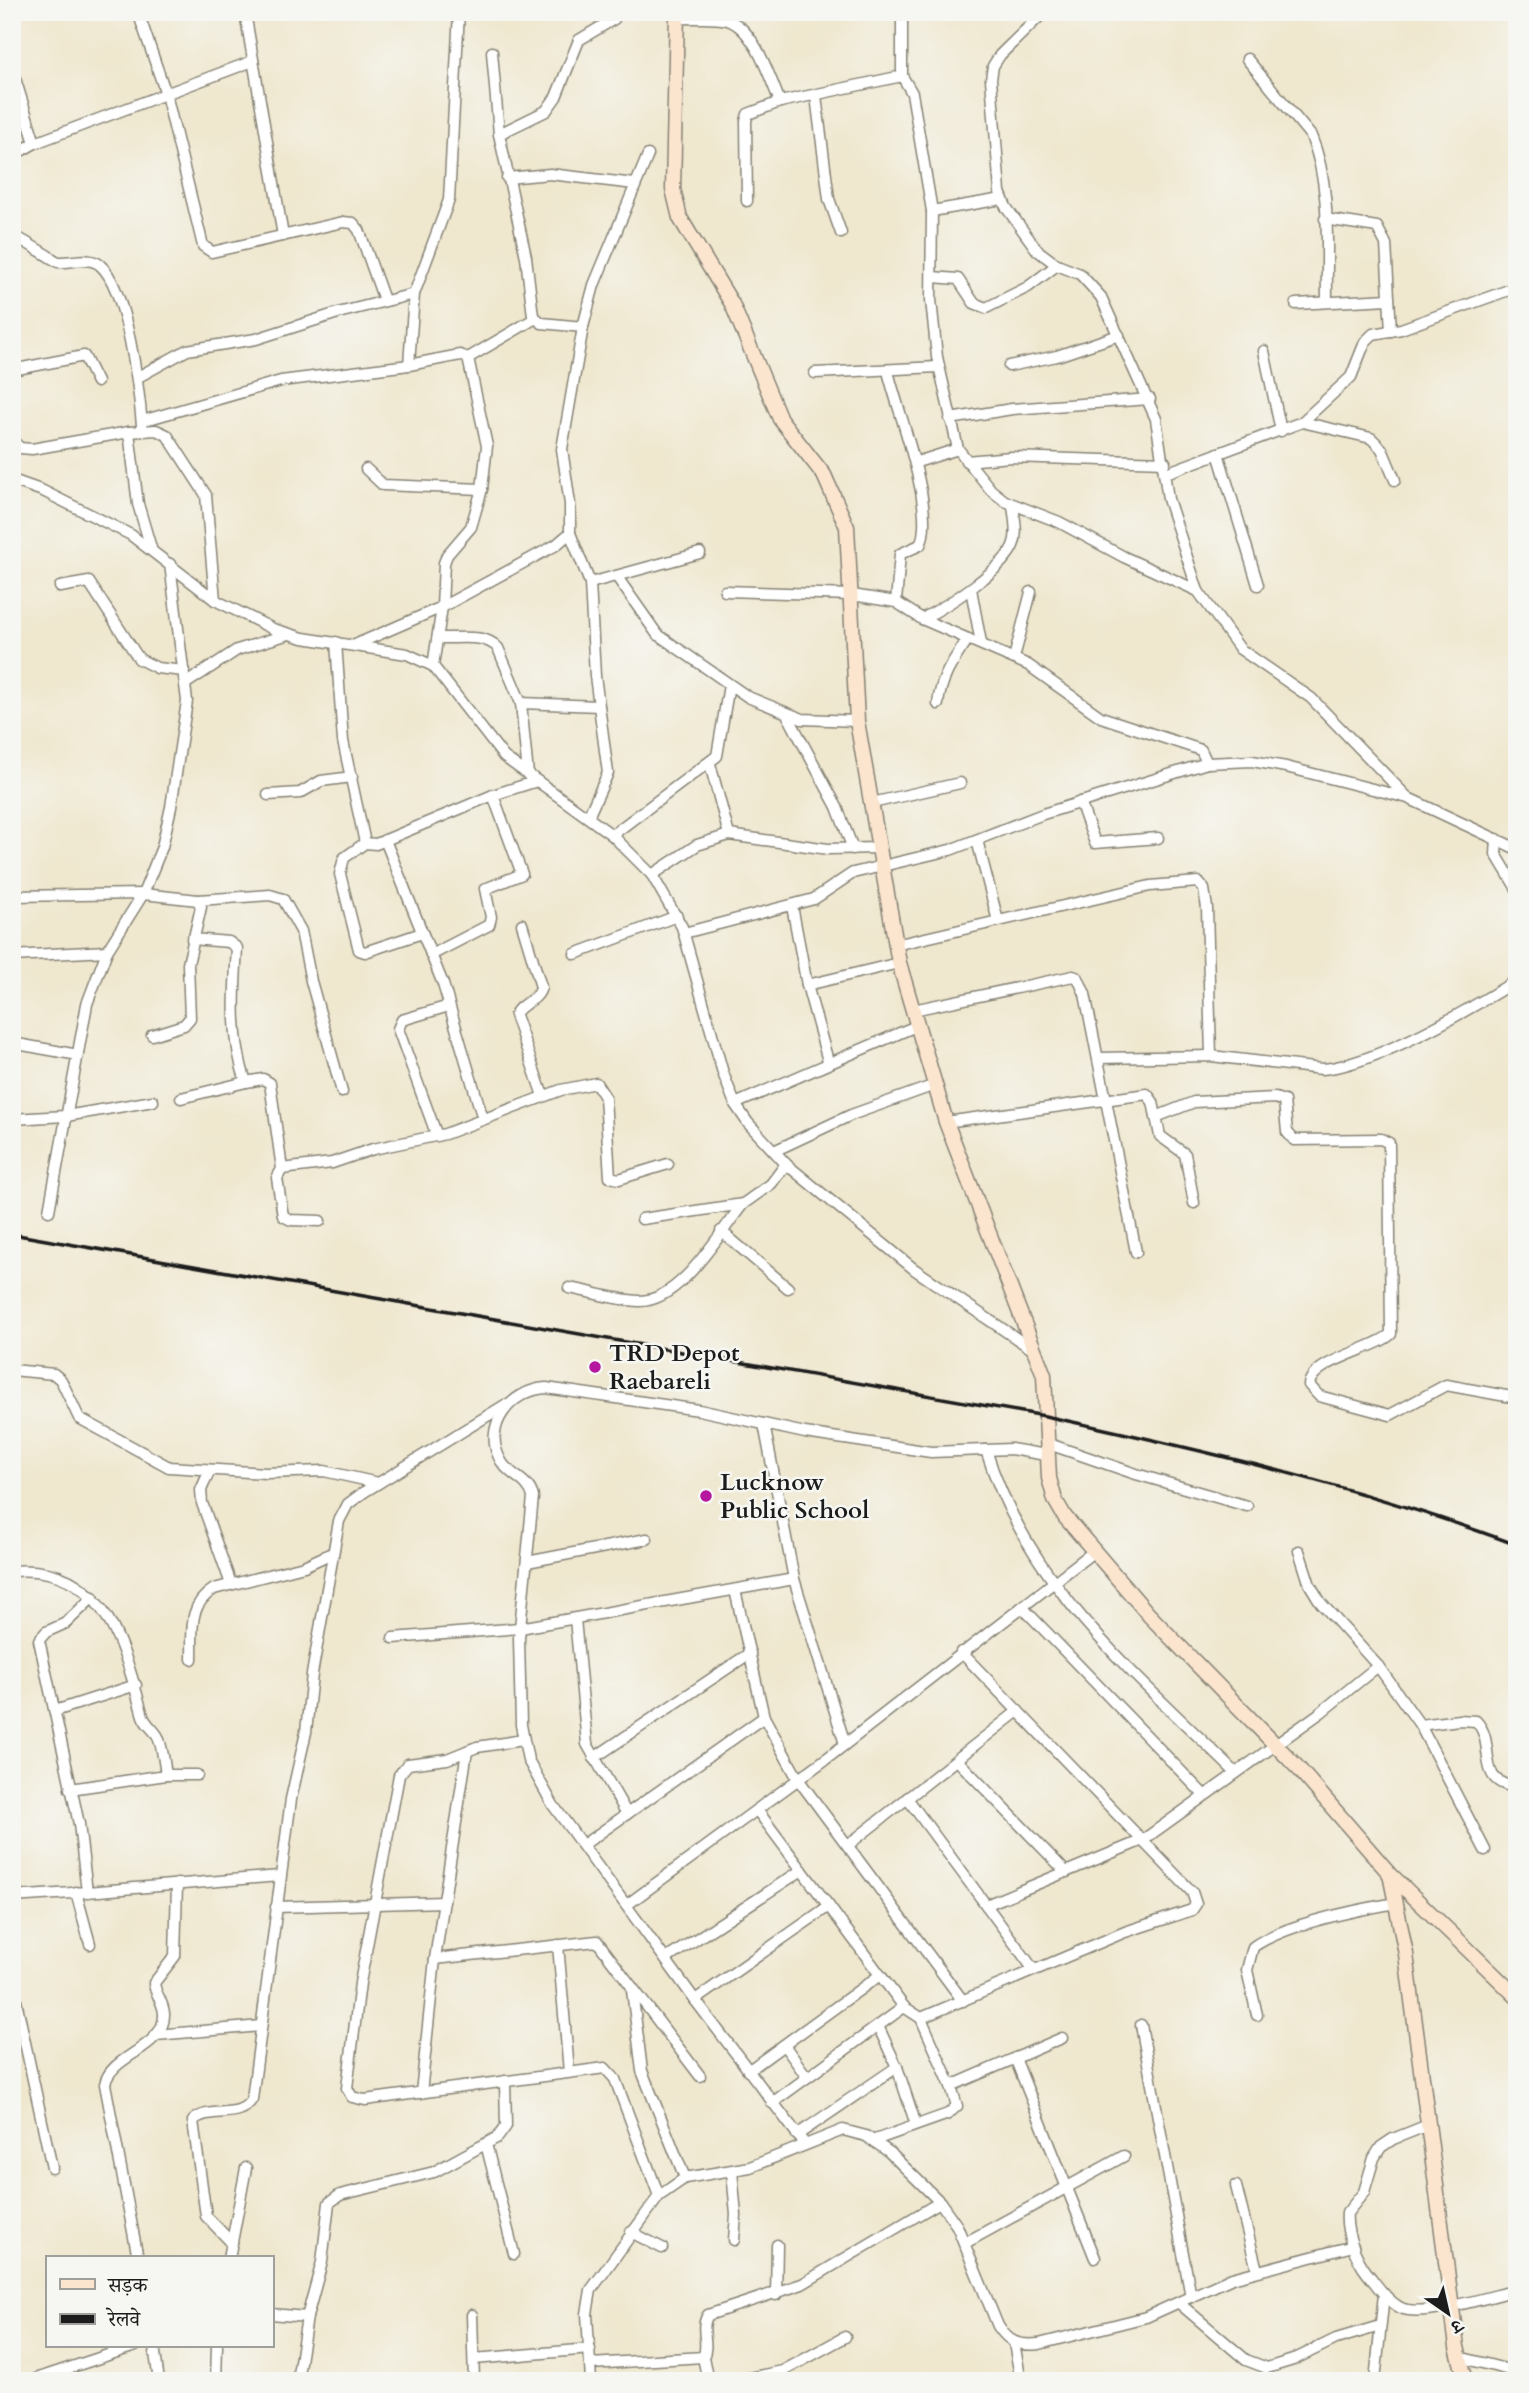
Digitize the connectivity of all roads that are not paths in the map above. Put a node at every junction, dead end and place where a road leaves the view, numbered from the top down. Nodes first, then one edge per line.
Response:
1 (138, 12) edge
2 (459, 12) edge
3 (619, 12) edge
4 (902, 12) edge
5 (1044, 12) edge
6 (676, 15) edge
7 (246, 18) dead end
8 (492, 51) dead end
9 (1247, 59) dead end
10 (253, 61) junction
11 (12, 69) edge
12 (902, 76) junction
13 (166, 94) junction
14 (816, 96) junction
15 (780, 102) junction
16 (499, 134) junction
17 (34, 143) junction
18 (648, 155) dead end
19 (12, 156) edge
20 (507, 178) junction
21 (635, 184) junction
22 (1002, 199) junction
23 (747, 201) dead end
24 (932, 211) junction
25 (1325, 219) junction
26 (841, 233) dead end
27 (12, 235) edge
28 (283, 236) junction
29 (1057, 265) junction
30 (932, 277) junction
31 (1517, 287) edge
32 (414, 294) junction
33 (1389, 299) junction
34 (384, 300) junction
35 (1327, 301) junction
36 (1296, 304) dead end
37 (534, 319) junction
38 (583, 327) junction
39 (1391, 331) junction
40 (1119, 335) junction
41 (1264, 351) dead end
42 (468, 358) junction
43 (409, 365) junction
44 (1009, 366) dead end
45 (939, 367) junction
46 (12, 370) edge
47 (888, 371) junction
48 (815, 373) dead end
49 (138, 377) junction
50 (97, 382) dead end
51 (1150, 399) junction
52 (950, 419) junction
53 (1302, 422) junction
54 (143, 426) junction
55 (1281, 430) junction
56 (129, 432) junction
57 (12, 440) edge
58 (958, 449) junction
59 (1218, 453) junction
60 (966, 461) junction
61 (917, 462) junction
62 (1166, 467) junction
63 (366, 469) dead end
64 (12, 480) edge
65 (1395, 480) dead end
66 (482, 489) junction
67 (1013, 505) junction
68 (570, 533) junction
69 (150, 548) junction
70 (700, 552) dead end
71 (170, 564) junction
72 (617, 577) junction
73 (590, 583) junction
74 (1258, 585) dead end
75 (60, 587) dead end
76 (971, 589) junction
77 (1198, 591) junction
78 (724, 592) dead end
79 (1031, 592) dead end
80 (852, 595) junction
81 (215, 600) junction
82 (897, 602) junction
83 (442, 607) junction
84 (922, 619) junction
85 (289, 634) junction
86 (439, 638) junction
87 (968, 639) junction
88 (336, 642) junction
89 (981, 643) junction
90 (356, 644) junction
91 (1014, 658) junction
92 (433, 666) junction
93 (184, 671) junction
94 (185, 684) junction
95 (729, 685) junction
96 (521, 704) junction
97 (938, 705) dead end
98 (599, 706) junction
99 (788, 716) junction
100 (857, 721) junction
101 (710, 764) junction
102 (1207, 764) junction
103 (352, 778) junction
104 (533, 778) junction
105 (960, 783) dead end
106 (268, 795) dead end
107 (493, 795) junction
108 (1408, 798) junction
109 (1080, 802) junction
110 (872, 803) junction
111 (588, 817) junction
112 (612, 835) junction
113 (729, 835) junction
114 (1158, 838) dead end
115 (1497, 839) junction
116 (385, 840) junction
117 (977, 840) junction
118 (365, 843) junction
119 (879, 848) junction
120 (853, 849) junction
121 (1517, 849) edge
122 (881, 865) junction
123 (652, 876) junction
124 (1517, 889) edge
125 (143, 894) junction
126 (12, 896) edge
127 (198, 900) junction
128 (792, 906) junction
129 (677, 916) junction
130 (998, 921) junction
131 (522, 923) dead end
132 (422, 933) junction
133 (684, 933) junction
134 (192, 939) junction
135 (895, 945) junction
136 (107, 951) junction
137 (575, 954) dead end
138 (431, 955) junction
139 (12, 956) edge
140 (899, 963) junction
141 (1517, 980) edge
142 (807, 985) junction
143 (449, 1006) junction
144 (913, 1010) junction
145 (916, 1026) junction
146 (152, 1035) dead end
147 (12, 1043) edge
148 (78, 1055) junction
149 (1211, 1056) junction
150 (1098, 1058) junction
151 (828, 1061) junction
152 (246, 1082) junction
153 (935, 1085) junction
154 (342, 1092) dead end
155 (542, 1097) junction
156 (181, 1098) dead end
157 (1104, 1099) junction
158 (153, 1101) dead end
159 (735, 1104) junction
160 (66, 1116) junction
161 (1156, 1117) junction
162 (12, 1119) edge
163 (484, 1119) junction
164 (946, 1122) junction
165 (437, 1136) junction
166 (774, 1152) junction
167 (668, 1164) dead end
168 (786, 1164) junction
169 (282, 1169) junction
170 (1194, 1203) dead end
171 (743, 1204) junction
172 (49, 1211) dead end
173 (642, 1219) dead end
174 (320, 1221) dead end
175 (720, 1231) junction
176 (1136, 1252) dead end
177 (569, 1288) dead end
178 (788, 1288) dead end
179 (1035, 1351) junction
180 (12, 1370) edge
181 (1517, 1398) edge
182 (507, 1403) junction
183 (764, 1424) junction
184 (1046, 1449) junction
185 (986, 1450) junction
186 (210, 1470) junction
187 (378, 1483) junction
188 (1247, 1506) dead end
189 (647, 1539) dead end
190 (1299, 1551) dead end
191 (1093, 1552) junction
192 (332, 1553) junction
193 (527, 1562) junction
194 (12, 1571) edge
195 (794, 1579) junction
196 (231, 1584) junction
197 (1053, 1585) junction
198 (735, 1590) junction
199 (93, 1597) junction
200 (1023, 1608) junction
201 (575, 1619) junction
202 (520, 1628) junction
203 (393, 1638) dead end
204 (961, 1652) junction
205 (750, 1653) junction
206 (192, 1659) dead end
207 (1378, 1665) junction
208 (136, 1685) junction
209 (55, 1711) junction
210 (1018, 1712) junction
211 (764, 1717) junction
212 (1420, 1725) junction
213 (523, 1740) junction
214 (845, 1744) junction
215 (1275, 1744) junction
216 (467, 1751) junction
217 (594, 1758) junction
218 (957, 1759) junction
219 (1235, 1772) junction
220 (166, 1774) junction
221 (197, 1775) dead end
222 (799, 1779) junction
223 (1517, 1787) edge
224 (70, 1789) junction
225 (1203, 1794) junction
226 (907, 1798) junction
227 (757, 1810) junction
228 (627, 1814) junction
229 (1143, 1840) junction
230 (583, 1845) junction
231 (848, 1845) junction
232 (1485, 1850) dead end
233 (802, 1870) junction
234 (1066, 1872) junction
235 (1390, 1874) junction
236 (280, 1875) junction
237 (177, 1885) junction
238 (81, 1892) junction
239 (12, 1897) edge
240 (444, 1902) junction
241 (374, 1903) junction
242 (1396, 1903) junction
243 (628, 1904) junction
244 (986, 1905) junction
245 (829, 1906) junction
246 (276, 1907) junction
247 (90, 1944) dead end
248 (558, 1945) junction
249 (435, 1959) junction
250 (666, 1959) junction
251 (1034, 1970) junction
252 (880, 1975) junction
253 (12, 1982) edge
254 (632, 1989) junction
255 (1517, 1997) edge
256 (695, 2000) junction
257 (963, 2001) junction
258 (904, 2007) junction
259 (1257, 2015) dead end
260 (921, 2018) junction
261 (1141, 2025) dead end
262 (261, 2026) junction
263 (878, 2026) junction
264 (156, 2035) junction
265 (1062, 2038) dead end
266 (784, 2045) junction
267 (1015, 2058) junction
268 (897, 2067) junction
269 (748, 2071) junction
270 (569, 2072) junction
271 (700, 2076) dead end
272 (807, 2077) junction
273 (505, 2081) junction
274 (951, 2086) junction
275 (421, 2093) junction
276 (772, 2103) junction
277 (916, 2125) junction
278 (1428, 2125) junction
279 (801, 2139) junction
280 (873, 2141) junction
281 (485, 2144) junction
282 (1124, 2157) dead end
283 (52, 2168) dead end
284 (246, 2168) dead end
285 (732, 2171) junction
286 (685, 2178) junction
287 (1066, 2186) junction
288 (1236, 2186) dead end
289 (659, 2196) junction
290 (940, 2202) junction
291 (631, 2232) junction
292 (734, 2240) dead end
293 (965, 2243) junction
294 (232, 2244) junction
295 (777, 2245) dead end
296 (1353, 2246) junction
297 (662, 2248) dead end
298 (514, 2254) dead end
299 (138, 2256) edge
300 (229, 2256) edge
301 (1095, 2258) dead end
302 (1257, 2270) junction
303 (1517, 2290) edge
304 (1384, 2294) junction
305 (776, 2295) junction
306 (1191, 2297) junction
307 (1179, 2303) junction
308 (1451, 2304) junction
309 (273, 2314) edge
310 (472, 2315) dead end
311 (307, 2317) junction
312 (1380, 2326) junction
313 (845, 2337) dead end
314 (1014, 2343) junction
315 (129, 2348) edge
316 (154, 2348) edge
317 (217, 2348) edge
318 (590, 2349) junction
319 (704, 2357) junction
320 (1459, 2357) junction
321 (474, 2359) junction
322 (591, 2364) junction
323 (1517, 2372) edge
324 (30, 2381) edge
325 (159, 2381) edge
326 (215, 2381) edge
327 (297, 2381) edge
328 (474, 2381) edge
329 (591, 2381) edge
330 (708, 2381) edge
331 (734, 2381) edge
332 (1021, 2381) edge
333 (1375, 2381) edge
334 (1466, 2381) edge

1 - 13 street
2 - 32 street
3 - 16 street
4 - 12 street
5 - 22 street
6 - 15 street
6 - 80 street
7 - 10 street
8 - 16 street
9 - 25 street
10 - 13 street
10 - 28 street
11 - 17 street
12 - 14 street
12 - 24 street
13 - 17 street
13 - 28 street
14 - 15 street
14 - 26 street
15 - 23 street
16 - 20 street
17 - 19 street
18 - 21 street
20 - 21 street
20 - 37 street
21 - 38 street
22 - 24 street
22 - 29 street
24 - 30 street
25 - 33 street
25 - 35 street
27 - 49 street
28 - 34 street
29 - 30 street
29 - 40 street
30 - 45 street
31 - 39 street
32 - 34 street
32 - 43 street
33 - 35 street
33 - 39 street
34 - 49 street
35 - 36 street
37 - 38 street
37 - 42 street
38 - 68 street
39 - 53 street
40 - 44 street
40 - 51 street
41 - 55 street
42 - 43 street
42 - 66 street
43 - 54 street
45 - 47 street
45 - 52 street
46 - 50 street
47 - 48 street
47 - 61 street
49 - 54 street
51 - 52 street
51 - 62 street
52 - 58 street
53 - 55 street
53 - 65 street
54 - 56 street
54 - 81 street
55 - 59 street
56 - 57 street
56 - 69 street
58 - 60 street
58 - 61 street
59 - 62 street
59 - 74 street
60 - 62 street
60 - 67 street
61 - 82 street
62 - 77 street
63 - 66 street
64 - 69 street
66 - 83 street
67 - 76 street
67 - 77 street
68 - 73 street
68 - 83 street
69 - 71 street
70 - 72 street
71 - 81 street
71 - 93 street
72 - 73 street
72 - 95 street
73 - 98 street
75 - 93 street
76 - 84 street
76 - 89 street
77 - 108 street
78 - 80 street
79 - 91 street
80 - 82 street
80 - 100 street
81 - 85 street
82 - 84 street
83 - 86 street
83 - 90 street
84 - 87 street
85 - 88 street
85 - 94 street
86 - 92 street
86 - 96 street
87 - 89 street
87 - 97 street
88 - 90 street
88 - 103 street
89 - 91 street
90 - 92 street
91 - 102 street
92 - 104 street
93 - 94 street
94 - 125 street
95 - 99 street
95 - 101 street
96 - 98 street
96 - 104 street
98 - 111 street
99 - 100 street
99 - 120 street
100 - 110 street
101 - 112 street
101 - 113 street
102 - 108 street
102 - 109 street
103 - 106 street
103 - 118 street
104 - 107 street
104 - 111 street
105 - 110 street
107 - 116 street
107 - 138 street
108 - 115 street
109 - 114 street
109 - 117 street
110 - 119 street
111 - 112 street
112 - 123 street
113 - 120 street
113 - 123 street
115 - 121 street
115 - 124 street
116 - 118 street
116 - 132 street
117 - 122 street
117 - 130 street
118 - 132 street
119 - 120 street
119 - 122 street
122 - 128 street
122 - 135 street
123 - 129 street
125 - 126 street
125 - 127 street
125 - 136 street
127 - 134 street
127 - 154 street
128 - 133 street
128 - 142 street
129 - 133 street
129 - 137 street
130 - 135 street
130 - 149 street
131 - 155 street
132 - 138 street
133 - 159 street
134 - 146 street
134 - 152 street
135 - 140 street
136 - 139 street
136 - 148 street
138 - 143 street
140 - 142 street
140 - 144 street
141 - 149 street
142 - 151 street
143 - 163 street
143 - 165 street
144 - 145 street
144 - 150 street
145 - 151 street
145 - 153 street
147 - 148 street
148 - 160 street
149 - 150 street
150 - 157 street
151 - 159 street
152 - 156 street
152 - 169 street
153 - 164 street
153 - 166 street
155 - 163 street
155 - 167 street
157 - 161 street
157 - 164 street
157 - 176 street
158 - 160 street
159 - 166 street
160 - 162 street
160 - 172 street
161 - 170 street
161 - 181 street
163 - 165 street
164 - 179 street
165 - 169 street
166 - 168 street
168 - 171 street
168 - 179 street
169 - 174 street
171 - 173 street
171 - 175 street
175 - 177 street
175 - 178 street
179 - 184 street
180 - 186 street
182 - 183 street
182 - 187 street
182 - 193 street
183 - 185 street
183 - 195 street
184 - 185 street
184 - 188 street
184 - 191 street
185 - 197 street
186 - 187 street
186 - 196 street
187 - 192 street
189 - 193 street
190 - 207 street
191 - 197 street
191 - 215 street
192 - 196 street
192 - 236 street
193 - 202 street
194 - 199 street
195 - 198 street
195 - 214 street
196 - 206 street
197 - 200 street
197 - 219 street
198 - 201 street
198 - 205 street
199 - 208 street
199 - 209 street
200 - 204 street
200 - 225 street
201 - 202 street
201 - 217 street
202 - 203 street
202 - 213 street
204 - 210 street
204 - 214 street
205 - 211 street
205 - 217 street
207 - 212 street
207 - 215 street
208 - 209 street
208 - 220 street
209 - 224 street
210 - 218 street
210 - 229 street
211 - 222 street
211 - 228 street
212 - 223 street
212 - 232 street
213 - 216 street
213 - 230 street
214 - 222 street
215 - 219 street
215 - 235 street
216 - 240 street
216 - 241 street
217 - 228 street
218 - 226 street
218 - 234 street
219 - 225 street
220 - 221 street
220 - 224 street
222 - 227 street
222 - 231 street
224 - 238 street
225 - 229 street
226 - 231 street
226 - 244 street
227 - 233 street
227 - 243 street
228 - 230 street
229 - 234 street
229 - 251 street
230 - 243 street
231 - 257 street
233 - 245 street
233 - 250 street
234 - 244 street
235 - 242 street
235 - 255 street
236 - 237 street
236 - 246 street
237 - 238 street
237 - 264 street
238 - 239 street
238 - 247 street
240 - 241 street
240 - 249 street
241 - 246 street
241 - 275 street
242 - 259 street
242 - 278 street
243 - 250 street
244 - 251 street
245 - 252 street
245 - 256 street
246 - 262 street
248 - 249 street
248 - 254 street
248 - 270 street
249 - 275 street
250 - 256 street
251 - 257 street
252 - 258 street
252 - 266 street
253 - 283 street
254 - 271 street
254 - 286 street
256 - 269 street
257 - 260 street
258 - 260 street
258 - 263 street
260 - 274 street
261 - 306 street
262 - 264 street
262 - 294 street
263 - 268 street
263 - 272 street
264 - 299 street
265 - 267 street
266 - 269 street
266 - 272 street
267 - 274 street
267 - 287 street
268 - 277 street
268 - 279 street
269 - 276 street
270 - 273 street
270 - 289 street
272 - 276 street
273 - 275 street
273 - 281 street
274 - 277 street
276 - 279 street
277 - 280 street
278 - 296 street
278 - 308 street
279 - 280 street
279 - 285 street
280 - 290 street
281 - 298 street
281 - 311 street
282 - 287 street
284 - 294 street
285 - 286 street
285 - 292 street
286 - 289 street
287 - 293 street
287 - 301 street
288 - 302 street
289 - 291 street
290 - 293 street
290 - 305 street
291 - 297 street
291 - 318 street
293 - 314 street
294 - 300 street
295 - 305 street
296 - 302 street
296 - 304 street
302 - 306 street
303 - 308 street
304 - 308 street
304 - 312 street
305 - 319 street
306 - 307 street
307 - 312 street
307 - 314 street
308 - 320 street
309 - 311 street
310 - 321 street
311 - 327 street
312 - 333 street
313 - 331 street
314 - 332 street
315 - 324 street
316 - 325 street
317 - 326 street
318 - 321 street
318 - 322 street
319 - 322 street
319 - 330 street
320 - 323 street
320 - 334 street
321 - 328 street
322 - 329 street

